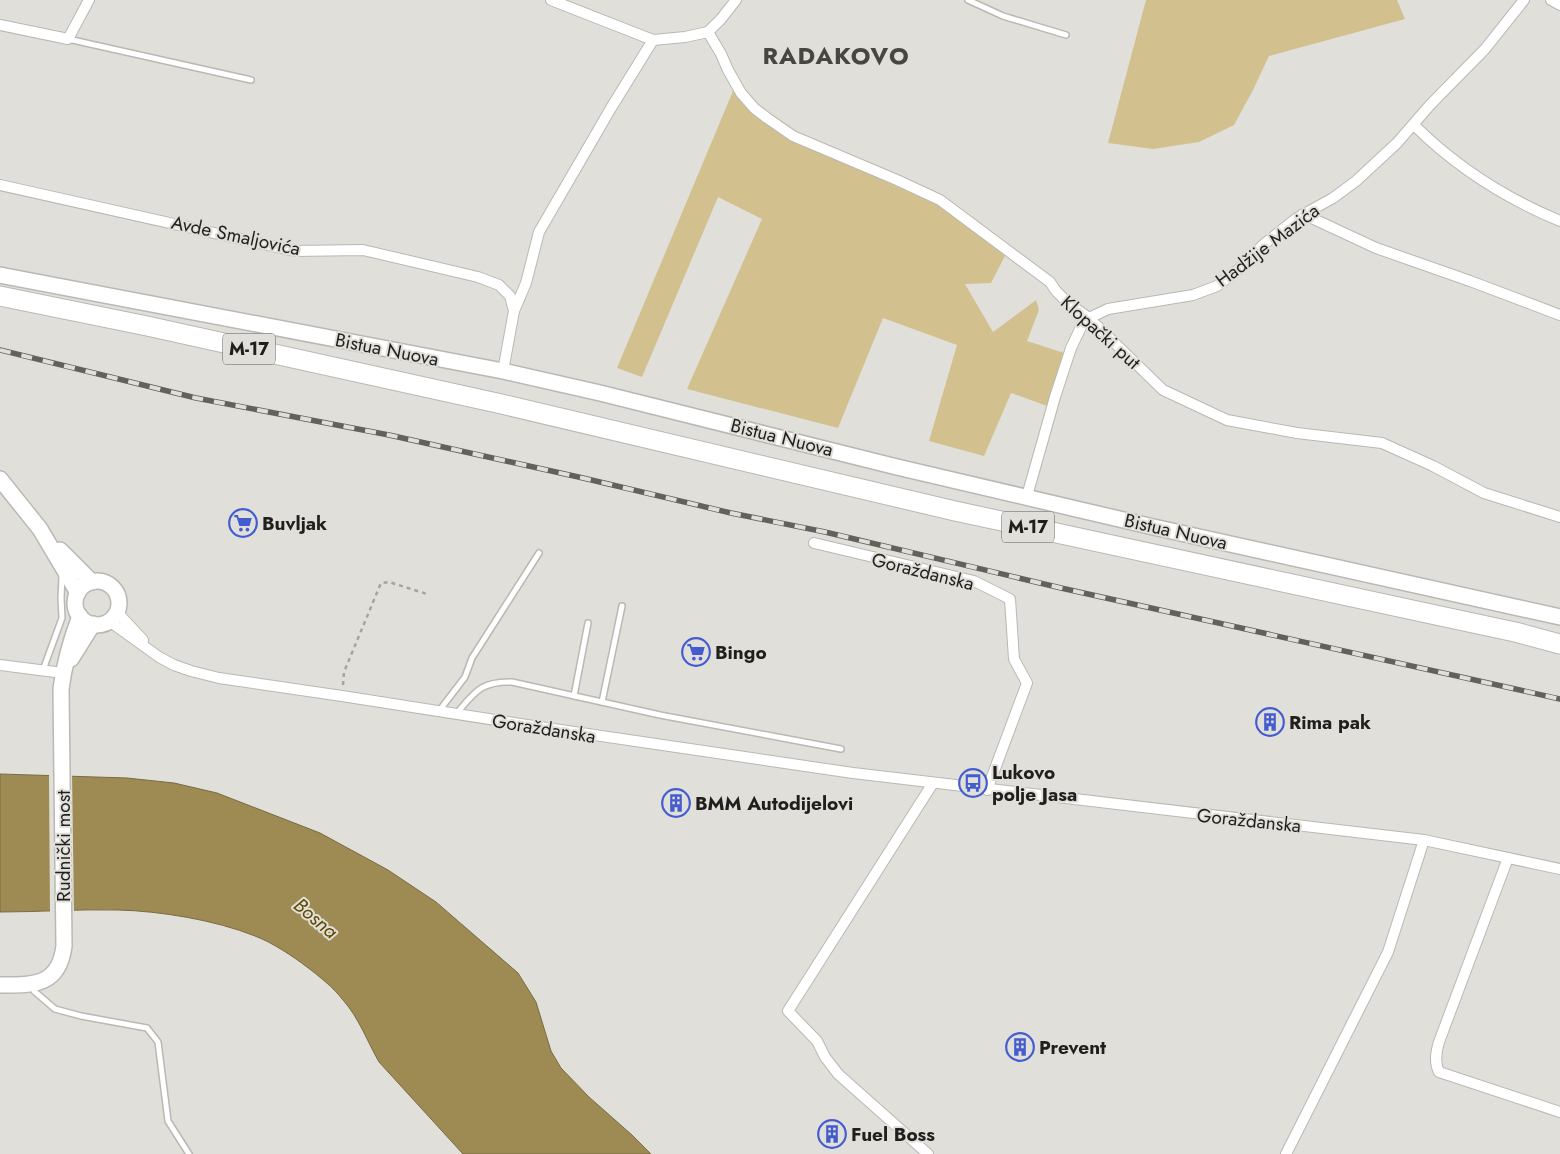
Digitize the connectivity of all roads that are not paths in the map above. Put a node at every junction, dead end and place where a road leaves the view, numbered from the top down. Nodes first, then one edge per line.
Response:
1 (89, 0) edge
2 (551, 0) edge
3 (736, 0) edge
4 (968, 0) edge
5 (1524, 0) edge
6 (1551, 0) edge
7 (1560, 5) edge
8 (0, 25) edge
9 (708, 32) junction
10 (1066, 35) dead end
11 (68, 39) junction
12 (653, 40) junction
13 (251, 80) dead end
14 (1414, 124) junction
15 (0, 185) edge
16 (1303, 214) junction
17 (1560, 221) edge
18 (0, 275) edge
19 (0, 296) edge
20 (514, 311) junction
21 (1560, 315) edge
22 (1090, 318) junction
23 (503, 371) junction
24 (0, 479) edge
25 (1027, 496) junction
26 (1560, 517) edge
27 (40, 529) junction
28 (814, 543) dead end
29 (539, 553) dead end
30 (63, 568) junction
31 (92, 582) junction
32 (78, 593) junction
33 (622, 606) dead end
34 (1560, 616) edge
35 (113, 617) junction
36 (86, 620) junction
37 (588, 623) dead end
38 (1560, 644) edge
39 (0, 665) edge
40 (43, 670) junction
41 (63, 673) junction
42 (574, 696) junction
43 (602, 702) junction
44 (439, 711) junction
45 (456, 714) junction
46 (841, 750) dead end
47 (933, 783) junction
48 (987, 790) junction
49 (1424, 840) junction
50 (1508, 858) junction
51 (1560, 869) edge
52 (33, 984) junction
53 (0, 985) edge
54 (1560, 1112) edge
55 (189, 1154) edge
56 (928, 1154) edge
57 (1286, 1154) edge

1 - 11 street
2 - 12 street
3 - 9 street
4 - 10 lane
5 - 14 street, Hadžije Mazića
6 - 7 street
8 - 11 street
9 - 12 street
9 - 22 street, Klopački put
11 - 13 lane
12 - 20 street
14 - 16 street, Hadžije Mazića
14 - 17 street
15 - 20 street, Avde Smaljovića
16 - 21 street
16 - 22 street, Hadžije Mazića
18 - 23 street, Bistua Nuova
19 - 38 highway, M-17
20 - 23 street
22 - 25 street
22 - 26 street, Klopački put
23 - 25 street, Bistua Nuova
24 - 27 street
25 - 34 street, Bistua Nuova
27 - 30 street
27 - 31 street
28 - 48 street, Goraždanska
29 - 44 lane
30 - 32 street
30 - 40 lane
31 - 32 street
31 - 35 street
32 - 36 street
33 - 43 lane
35 - 36 street
35 - 44 street, Goraždanska
36 - 41 street
37 - 42 lane
39 - 40 street
40 - 41 street
41 - 52 street, Rudnički most
42 - 43 lane
42 - 45 lane
43 - 46 lane
44 - 45 street, Goraždanska
45 - 47 street, Goraždanska
47 - 48 street, Goraždanska
47 - 56 street
48 - 49 street, Goraždanska
49 - 50 street, Goraždanska
49 - 57 street
50 - 51 street, Goraždanska
50 - 54 street
52 - 53 street
52 - 55 lane

